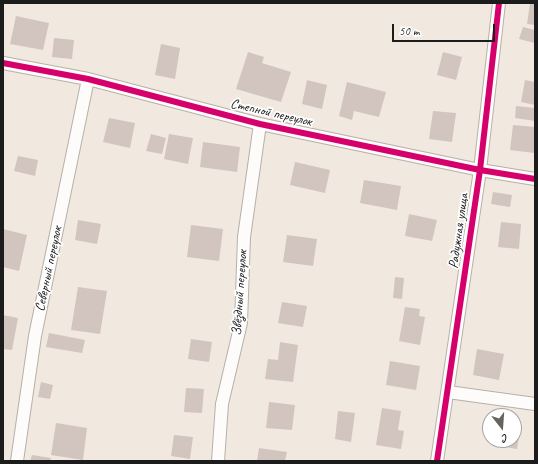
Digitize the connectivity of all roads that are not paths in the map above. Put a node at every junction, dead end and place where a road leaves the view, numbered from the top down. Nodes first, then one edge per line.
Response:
1 (500, 3) edge
2 (3, 63) edge
3 (88, 79) junction
4 (260, 124) junction
5 (480, 170) junction
6 (535, 179) edge
7 (448, 392) junction
8 (535, 404) edge
9 (17, 461) edge
10 (218, 461) edge
11 (437, 461) edge

1 - 5 street, Радужная улица
2 - 3 street, Степной переулок
3 - 4 street, Степной переулок
3 - 9 street, Северный переулок
4 - 5 street, Степной переулок
4 - 10 street, Звёздный переулок
5 - 6 street, Степной переулок
5 - 7 street, Радужная улица
7 - 8 street
7 - 11 street, Радужная улица

